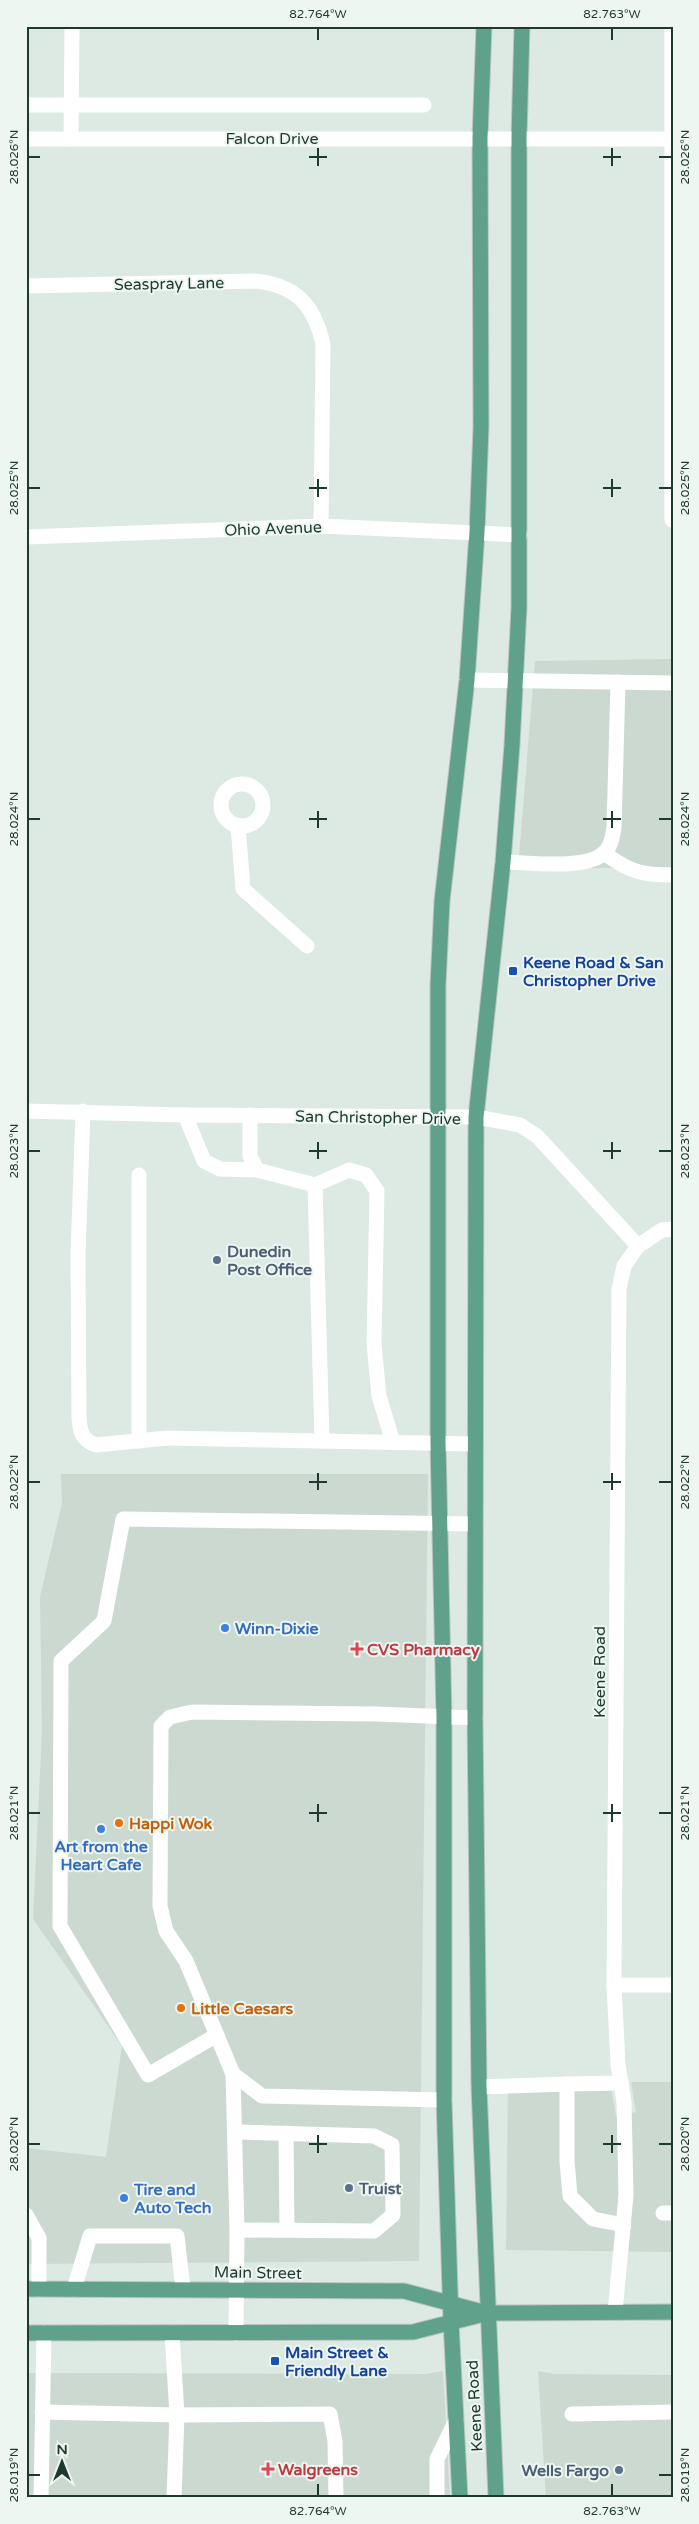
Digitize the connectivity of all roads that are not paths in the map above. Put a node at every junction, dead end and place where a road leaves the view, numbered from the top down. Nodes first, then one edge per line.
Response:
1 (72, 26) edge
2 (484, 26) edge
3 (522, 26) edge
4 (672, 30) edge
5 (26, 105) edge
6 (71, 105) junction
7 (424, 105) dead end
8 (480, 138) junction
9 (519, 138) junction
10 (26, 139) edge
11 (71, 139) junction
12 (672, 139) edge
13 (26, 286) edge
14 (672, 520) edge
15 (322, 526) junction
16 (477, 532) junction
17 (520, 534) junction
18 (26, 537) edge
19 (467, 680) junction
20 (516, 682) junction
21 (618, 682) junction
22 (673, 683) edge
23 (238, 825) dead end
24 (604, 854) junction
25 (502, 862) junction
26 (673, 875) edge
27 (307, 946) dead end
28 (26, 1111) edge
29 (84, 1112) junction
30 (185, 1115) junction
31 (250, 1116) junction
32 (438, 1117) junction
33 (476, 1117) junction
34 (256, 1170) junction
35 (139, 1175) dead end
36 (315, 1185) junction
37 (673, 1229) edge
38 (638, 1246) junction
39 (139, 1441) junction
40 (322, 1441) junction
41 (393, 1442) junction
42 (438, 1443) junction
43 (474, 1444) junction
44 (439, 1524) junction
45 (475, 1524) junction
46 (444, 1717) junction
47 (475, 1718) junction
48 (614, 1985) junction
49 (673, 1985) edge
50 (217, 2035) junction
51 (233, 2074) junction
52 (621, 2083) junction
53 (567, 2084) junction
54 (479, 2087) junction
55 (444, 2100) junction
56 (236, 2132) junction
57 (286, 2134) junction
58 (26, 2216) edge
59 (624, 2225) junction
60 (238, 2230) junction
61 (287, 2230) junction
62 (33, 2289) edge
63 (74, 2289) junction
64 (183, 2289) junction
65 (236, 2290) junction
66 (450, 2303) junction
67 (615, 2312) junction
68 (673, 2312) edge
69 (488, 2313) junction
70 (451, 2322) junction
71 (26, 2333) edge
72 (44, 2333) junction
73 (172, 2333) junction
74 (236, 2333) junction
75 (673, 2412) edge
76 (572, 2414) dead end
77 (177, 2415) junction
78 (42, 2416) junction
79 (456, 2420) junction
80 (41, 2498) edge
81 (174, 2498) edge
82 (336, 2498) edge
83 (438, 2498) edge
84 (460, 2498) edge
85 (496, 2498) edge

1 - 6 street
2 - 8 main road, Keene Road
3 - 9 main road, Keene Road
4 - 12 street
5 - 6 street
6 - 7 street
6 - 11 street
8 - 9 street, Falcon Drive
8 - 11 street, Falcon Drive
8 - 16 main road, Keene Road
9 - 12 street, Falcon Drive
9 - 17 main road, Keene Road
10 - 11 street, Falcon Drive
12 - 14 street
13 - 15 street, Seaspray Lane
15 - 16 street, Ohio Avenue
15 - 18 street, Ohio Avenue
16 - 17 street, Ohio Avenue
16 - 19 main road, Keene Road
17 - 20 main road, Keene Road
19 - 20 street
19 - 32 main road, Keene Road
20 - 21 street
20 - 25 main road, Keene Road
21 - 22 street
21 - 24 street
23 - 27 street
24 - 25 street
24 - 26 street
25 - 33 main road, Keene Road
28 - 29 street, San Christopher Drive
29 - 30 street, San Christopher Drive
29 - 39 street
30 - 31 street, San Christopher Drive
30 - 34 street
31 - 32 street, San Christopher Drive
31 - 34 street
32 - 33 street, San Christopher Drive
32 - 42 main road, Keene Road
33 - 38 street, San Christopher Drive
33 - 43 main road, Keene Road
34 - 36 street
35 - 39 street
36 - 40 street
36 - 41 street
37 - 38 street
38 - 48 street, Keene Road
39 - 40 street
40 - 41 street
41 - 42 street
42 - 43 street
42 - 44 main road, Keene Road
43 - 45 main road, Keene Road
44 - 45 street
44 - 46 main road, Keene Road
44 - 50 street
45 - 47 main road, Keene Road
46 - 47 street
46 - 50 street
46 - 55 main road, Keene Road
47 - 54 main road, Keene Road
48 - 49 street
48 - 52 street, Keene Road
50 - 51 street
51 - 55 street
51 - 56 street
52 - 53 street
52 - 59 street, Keene Road
53 - 54 street
53 - 59 street
54 - 69 main road, Keene Road
55 - 66 main road, Keene Road
56 - 57 street
56 - 60 street
57 - 61 street
57 - 61 street
58 - 62 street
59 - 67 street, Keene Road
60 - 61 street
60 - 65 street
62 - 63 main road, Main Street
63 - 64 main road, Main Street
63 - 64 street
64 - 65 main road, Main Street
65 - 66 main road, Main Street
65 - 74 street
66 - 69 main road, Main Street
66 - 70 main road, Keene Road
67 - 68 main road, Main Street
67 - 69 main road, Main Street
69 - 70 main road, Main Street
69 - 85 main road, Keene Road
70 - 74 main road, Main Street
70 - 79 main road, Keene Road
71 - 72 main road, Main Street
72 - 73 main road, Main Street
72 - 78 street
73 - 74 main road, Main Street
73 - 77 street
75 - 76 street
77 - 78 street
77 - 81 street
77 - 82 street
78 - 80 street
79 - 83 street
79 - 84 main road, Keene Road

